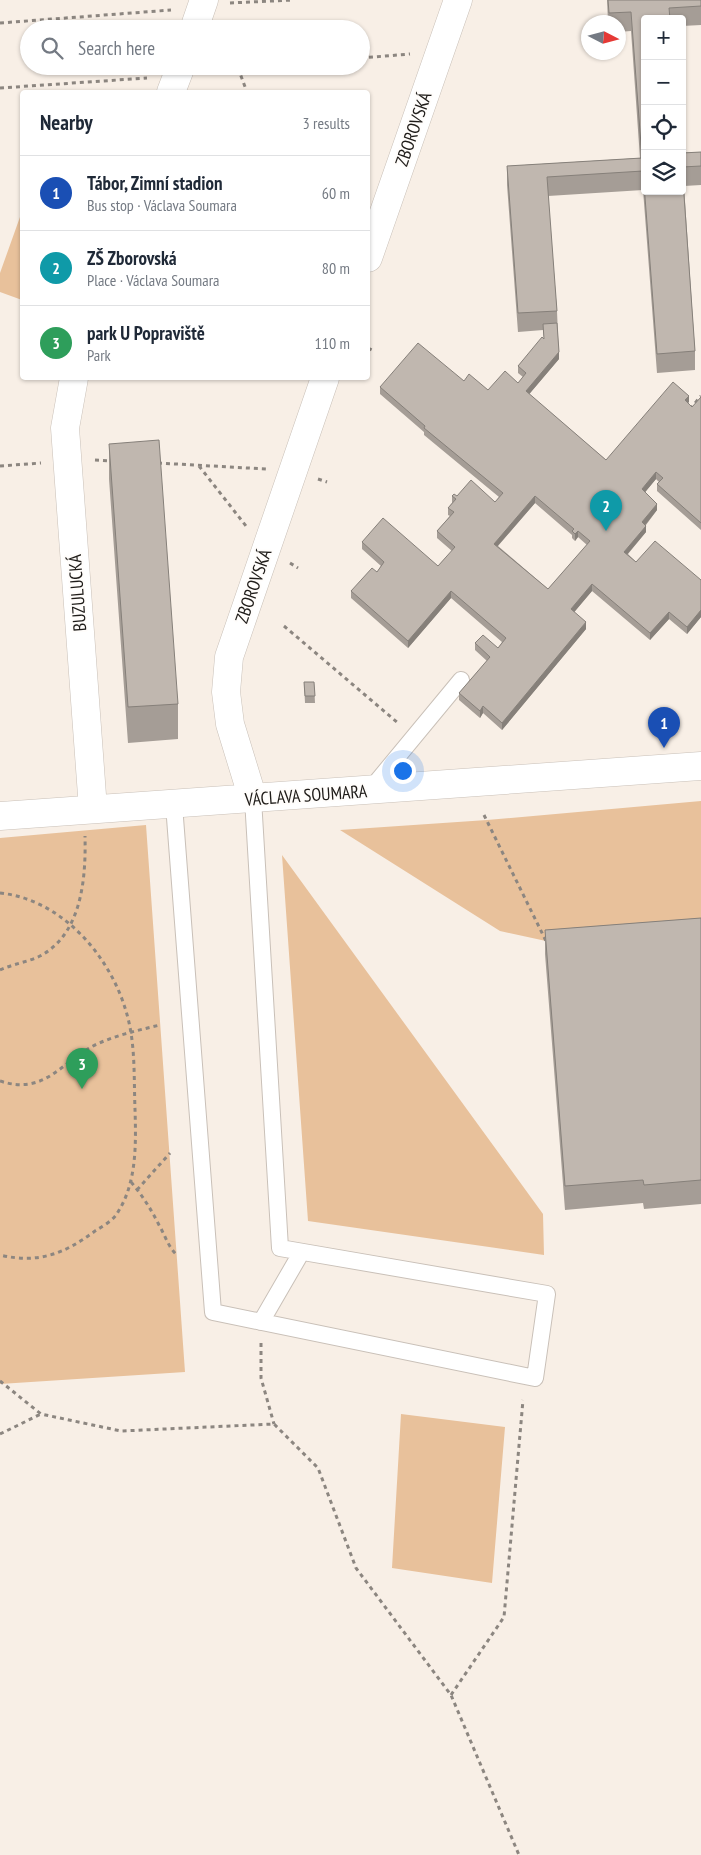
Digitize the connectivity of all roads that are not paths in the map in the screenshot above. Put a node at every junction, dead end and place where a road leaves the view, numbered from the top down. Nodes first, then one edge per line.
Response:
1 (458, 0) edge
2 (370, 252) edge
3 (74, 380) edge
4 (324, 380) edge
5 (461, 680) dead end
6 (701, 766) edge
7 (370, 790) junction
8 (253, 799) junction
9 (174, 805) junction
10 (88, 809) junction
11 (0, 816) edge
12 (301, 1252) junction
13 (261, 1322) junction

1 - 2 street, ZBOROVSKÁ
3 - 10 street, BUZULUCKÁ
4 - 8 street, ZBOROVSKÁ
5 - 7 lane
6 - 7 street, VÁCLAVA SOUMARA
7 - 8 street, VÁCLAVA SOUMARA
8 - 9 street, VÁCLAVA SOUMARA
8 - 12 lane
9 - 10 street, VÁCLAVA SOUMARA
9 - 13 lane
10 - 11 street, VÁCLAVA SOUMARA
12 - 13 lane
12 - 13 lane

